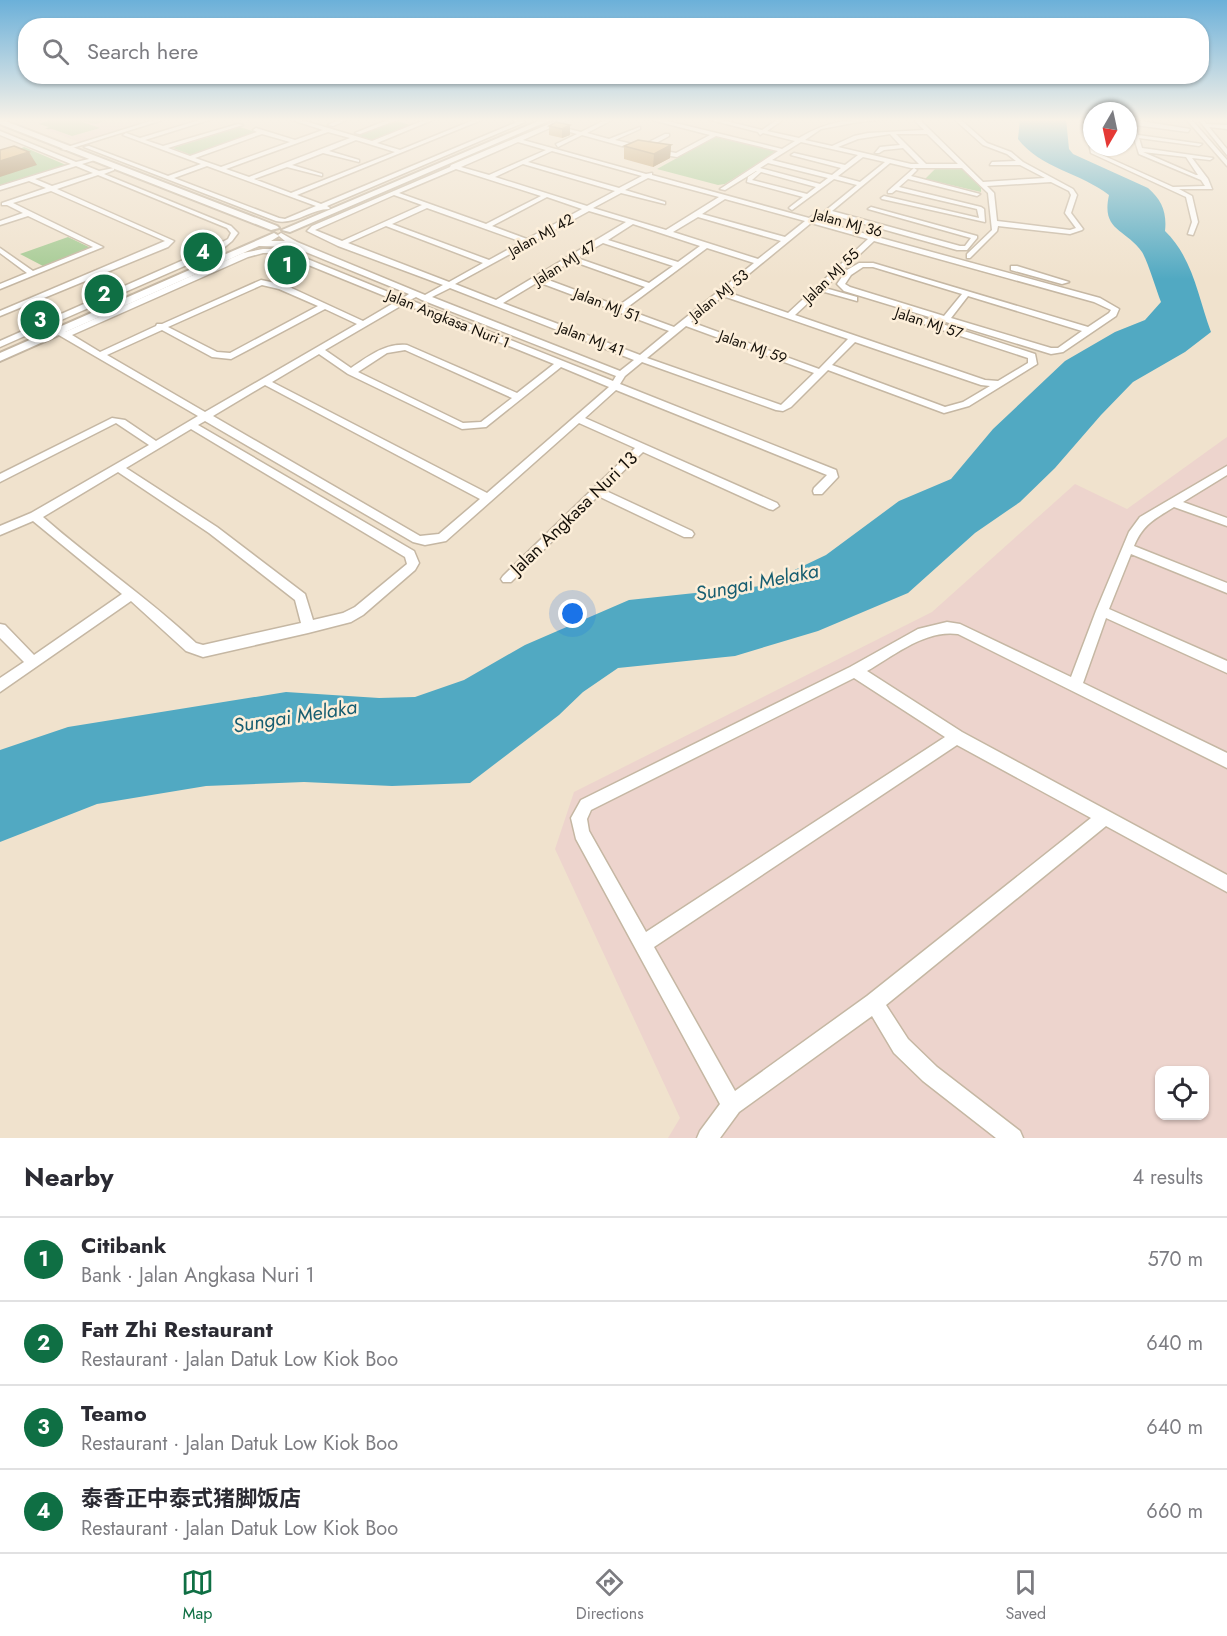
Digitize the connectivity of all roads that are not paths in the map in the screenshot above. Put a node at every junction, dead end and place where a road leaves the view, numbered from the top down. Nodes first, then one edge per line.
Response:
1 (49, 172) edge
2 (95, 172) edge
3 (104, 172) edge
4 (120, 172) edge
5 (130, 172) edge
6 (152, 172) edge
7 (184, 172) edge
8 (231, 172) edge
9 (268, 172) edge
10 (310, 172) edge
11 (350, 172) edge
12 (406, 172) edge
13 (419, 172) edge
14 (421, 172) edge
15 (444, 172) edge
16 (473, 172) edge
17 (500, 172) edge
18 (556, 172) edge
19 (636, 172) edge
20 (654, 172) edge
21 (659, 172) edge
22 (755, 172) edge
23 (756, 172) edge
24 (766, 172) edge
25 (815, 172) edge
26 (839, 172) edge
27 (876, 172) edge
28 (909, 172) edge
29 (971, 172) edge
30 (1038, 172) edge
31 (1135, 172) edge
32 (1184, 172) edge
33 (1201, 172) edge
34 (99, 174) junction
35 (320, 175) dead end
36 (648, 176) junction
37 (490, 177) junction
38 (834, 177) junction
39 (906, 177) junction
40 (30, 178) junction
41 (167, 178) junction
42 (250, 179) junction
43 (1206, 179) junction
44 (1052, 180) junction
45 (155, 181) junction
46 (862, 184) junction
47 (983, 184) junction
48 (821, 186) junction
49 (1169, 187) junction
50 (0, 188) edge
51 (52, 188) junction
52 (894, 188) junction
53 (620, 191) junction
54 (393, 193) junction
55 (723, 193) junction
56 (293, 194) junction
57 (977, 194) dead end
58 (547, 195) junction
59 (807, 196) junction
60 (884, 198) junction
61 (663, 203) dead end
62 (3, 204) edge
63 (428, 206) junction
64 (326, 207) junction
65 (589, 208) junction
66 (792, 208) junction
67 (871, 208) junction
68 (30, 213) junction
69 (696, 214) junction
70 (813, 217) junction
71 (632, 222) junction
72 (855, 222) junction
73 (0, 224) edge
74 (257, 224) junction
75 (387, 224) junction
76 (994, 224) junction
77 (485, 227) junction
78 (280, 230) junction
79 (667, 233) junction
80 (1191, 234) dead end
81 (873, 238) junction
82 (330, 240) junction
83 (602, 240) junction
84 (787, 240) junction
85 (529, 242) junction
86 (293, 243) junction
87 (341, 244) junction
88 (706, 245) junction
89 (244, 246) junction
90 (0, 250) edge
91 (308, 250) junction
92 (969, 256) junction
93 (572, 259) junction
94 (760, 262) junction
95 (490, 263) junction
96 (678, 266) junction
97 (838, 270) junction
98 (848, 273) junction
99 (33, 274) junction
100 (538, 279) junction
101 (1065, 282) dead end
102 (448, 285) junction
103 (650, 286) junction
104 (0, 287) edge
105 (818, 288) junction
106 (722, 293) junction
107 (967, 293) junction
108 (415, 294) junction
109 (425, 298) junction
110 (404, 301) junction
111 (497, 303) junction
112 (325, 306) junction
113 (618, 310) junction
114 (0, 314) edge
115 (790, 316) junction
116 (946, 319) junction
117 (685, 323) junction
118 (363, 324) junction
119 (160, 326) junction
120 (56, 329) junction
121 (1087, 330) junction
122 (676, 331) junction
123 (854, 338) junction
124 (0, 344) edge
125 (318, 350) junction
126 (0, 352) edge
127 (100, 355) junction
128 (0, 357) edge
129 (641, 358) junction
130 (560, 364) junction
131 (1033, 364) joint
132 (823, 369) junction
133 (351, 372) junction
134 (621, 375) junction
135 (264, 381) junction
136 (1000, 384) junction
137 (615, 386) junction
138 (518, 397) junction
139 (204, 415) junction
140 (578, 419) junction
141 (191, 425) junction
142 (157, 446) junction
143 (642, 447) junction
144 (119, 468) junction
145 (1227, 470) edge
146 (0, 478) edge
147 (597, 491) junction
148 (818, 491) dead end
149 (487, 498) junction
150 (1173, 502) junction
151 (773, 506) dead end
152 (35, 516) junction
153 (1227, 522) edge
154 (0, 531) edge
155 (688, 534) dead end
156 (1127, 548) junction
157 (507, 579) dead end
158 (1227, 588) edge
159 (132, 594) junction
160 (1102, 611) junction
161 (308, 628) junction
162 (0, 629) edge
163 (33, 663) junction
164 (1227, 666) edge
165 (855, 671) junction
166 (1075, 685) junction
167 (0, 686) edge
168 (957, 737) junction
169 (1227, 760) edge
170 (1105, 817) junction
171 (1227, 884) edge
172 (643, 944) junction
173 (874, 1003) junction
174 (732, 1105) junction
175 (707, 1138) edge
176 (1013, 1138) edge

1 - 40 street
2 - 34 street
3 - 34 street
4 - 74 main road
5 - 45 main road
6 - 41 street
7 - 41 street
8 - 42 street
9 - 42 street
10 - 35 street
11 - 56 street
12 - 64 street
13 - 64 main road
14 - 78 main road
15 - 54 street
16 - 37 street
17 - 37 street
18 - 53 street
19 - 36 street
20 - 36 street, Jalan MJ 42
21 - 55 street, Jalan MJ 36
22 - 55 street
23 - 59 street
24 - 48 street
25 - 38 street
26 - 38 street
27 - 46 street
28 - 39 street
29 - 47 street
30 - 44 street
31 - 49 street
32 - 43 street
33 - 43 street
34 - 51 street
34 - 120 street
36 - 53 street, Jalan MJ 42
36 - 55 street
37 - 58 street
38 - 46 street
38 - 48 street
39 - 52 street
39 - 57 street
40 - 50 street
40 - 51 street
41 - 45 street
41 - 64 street
42 - 56 street
43 - 49 street
44 - 47 street
44 - 76 street
45 - 74 main road
46 - 72 street
47 - 76 street
48 - 59 street
49 - 80 street
51 - 62 street
51 - 114 street
52 - 60 street
52 - 60 street
53 - 61 street
53 - 65 street, Jalan MJ 42
54 - 63 street
54 - 82 street, Jalan MJ 41
55 - 66 street, Jalan MJ 36
55 - 69 street
55 - 70 street
56 - 64 street
58 - 65 street
58 - 77 street
59 - 66 street
60 - 67 street
62 - 68 street
63 - 75 street
63 - 77 street
64 - 78 main road
65 - 71 street
65 - 85 street, Jalan MJ 42
66 - 70 street, Jalan MJ 36
67 - 72 street
67 - 72 street
68 - 73 street
68 - 99 street
69 - 79 street
69 - 84 street
70 - 72 street, Jalan MJ 36
70 - 81 street
70 - 84 street, Jalan MJ 53
71 - 79 street
71 - 83 street, Jalan MJ 47
72 - 92 street, Jalan MJ 36
74 - 78 main road
74 - 78 main road
74 - 89 main road
75 - 87 street
75 - 95 street
76 - 92 street
77 - 85 street
78 - 86 street
78 - 86 main road
78 - 89 main road
79 - 88 street
81 - 97 street, Jalan MJ 55
81 - 121 street
82 - 87 street, Jalan MJ 41
82 - 91 street
83 - 93 street, Jalan MJ 47
83 - 96 street
84 - 94 street, Jalan MJ 53
85 - 95 street, Jalan MJ 42
86 - 89 main road
86 - 91 street
87 - 102 street, Jalan MJ 41
88 - 94 street
88 - 96 street
89 - 120 main road
90 - 99 street
91 - 108 street
92 - 101 street, Jalan MJ 36
93 - 100 street, Jalan MJ 47
93 - 103 street
94 - 106 street, Jalan MJ 53
95 - 102 street, Jalan MJ 42
96 - 103 street
97 - 98 street
97 - 105 street, Jalan MJ 55
98 - 107 street
98 - 116 street
99 - 104 street
100 - 111 street, Jalan MJ 47
100 - 113 street, Jalan MJ 51
102 - 109 street, Jalan MJ 42
102 - 111 street, Jalan MJ 41
103 - 113 street
105 - 115 street, Jalan MJ 55
105 - 131 street, Jalan MJ 57
106 - 115 street
106 - 117 street, Jalan MJ 53
107 - 116 street
107 - 121 street
108 - 109 street
108 - 110 street
109 - 134 street
110 - 118 street
110 - 120 street, Jalan Angkasa Nuri 1
110 - 130 street, Jalan Angkasa Nuri 1
111 - 129 street, Jalan MJ 41
112 - 118 street
112 - 119 street
112 - 119 street
113 - 122 street, Jalan MJ 51
115 - 123 street
116 - 121 street
117 - 122 street, Jalan MJ 53
117 - 132 street, Jalan MJ 59
118 - 125 street
119 - 127 street
120 - 124 street
120 - 126 main road
120 - 127 street
120 - 128 main road
122 - 129 street, Jalan MJ 53
123 - 132 street, Jalan MJ 41
123 - 136 street
125 - 133 street
125 - 135 street
127 - 139 street
129 - 132 street, Jalan MJ 41
129 - 134 street, Jalan MJ 53
130 - 137 street, Jalan Angkasa Nuri 1
130 - 138 street
131 - 136 street, Jalan MJ 59
132 - 136 street, Jalan MJ 59
133 - 138 street
133 - 138 street
134 - 137 street
135 - 139 street
135 - 149 street
137 - 140 street
137 - 148 street, Jalan Angkasa Nuri 1
139 - 141 street
139 - 149 street
140 - 143 street
140 - 149 street
141 - 142 street
141 - 161 street
142 - 144 street
142 - 146 street
143 - 147 street, Jalan Angkasa Nuri 13
143 - 151 street
144 - 152 street
144 - 161 street
145 - 150 street
147 - 155 street
147 - 157 street, Jalan Angkasa Nuri 13
150 - 153 street
150 - 156 street
152 - 154 street
152 - 159 street
156 - 158 street
156 - 160 street
159 - 161 street
159 - 163 street
160 - 164 street
160 - 166 street
162 - 163 street
163 - 167 street
165 - 166 street
165 - 168 street
165 - 172 street
166 - 169 street
168 - 170 street
168 - 172 street
170 - 171 street
170 - 173 street
172 - 174 street
173 - 174 street
173 - 176 street
174 - 175 street

